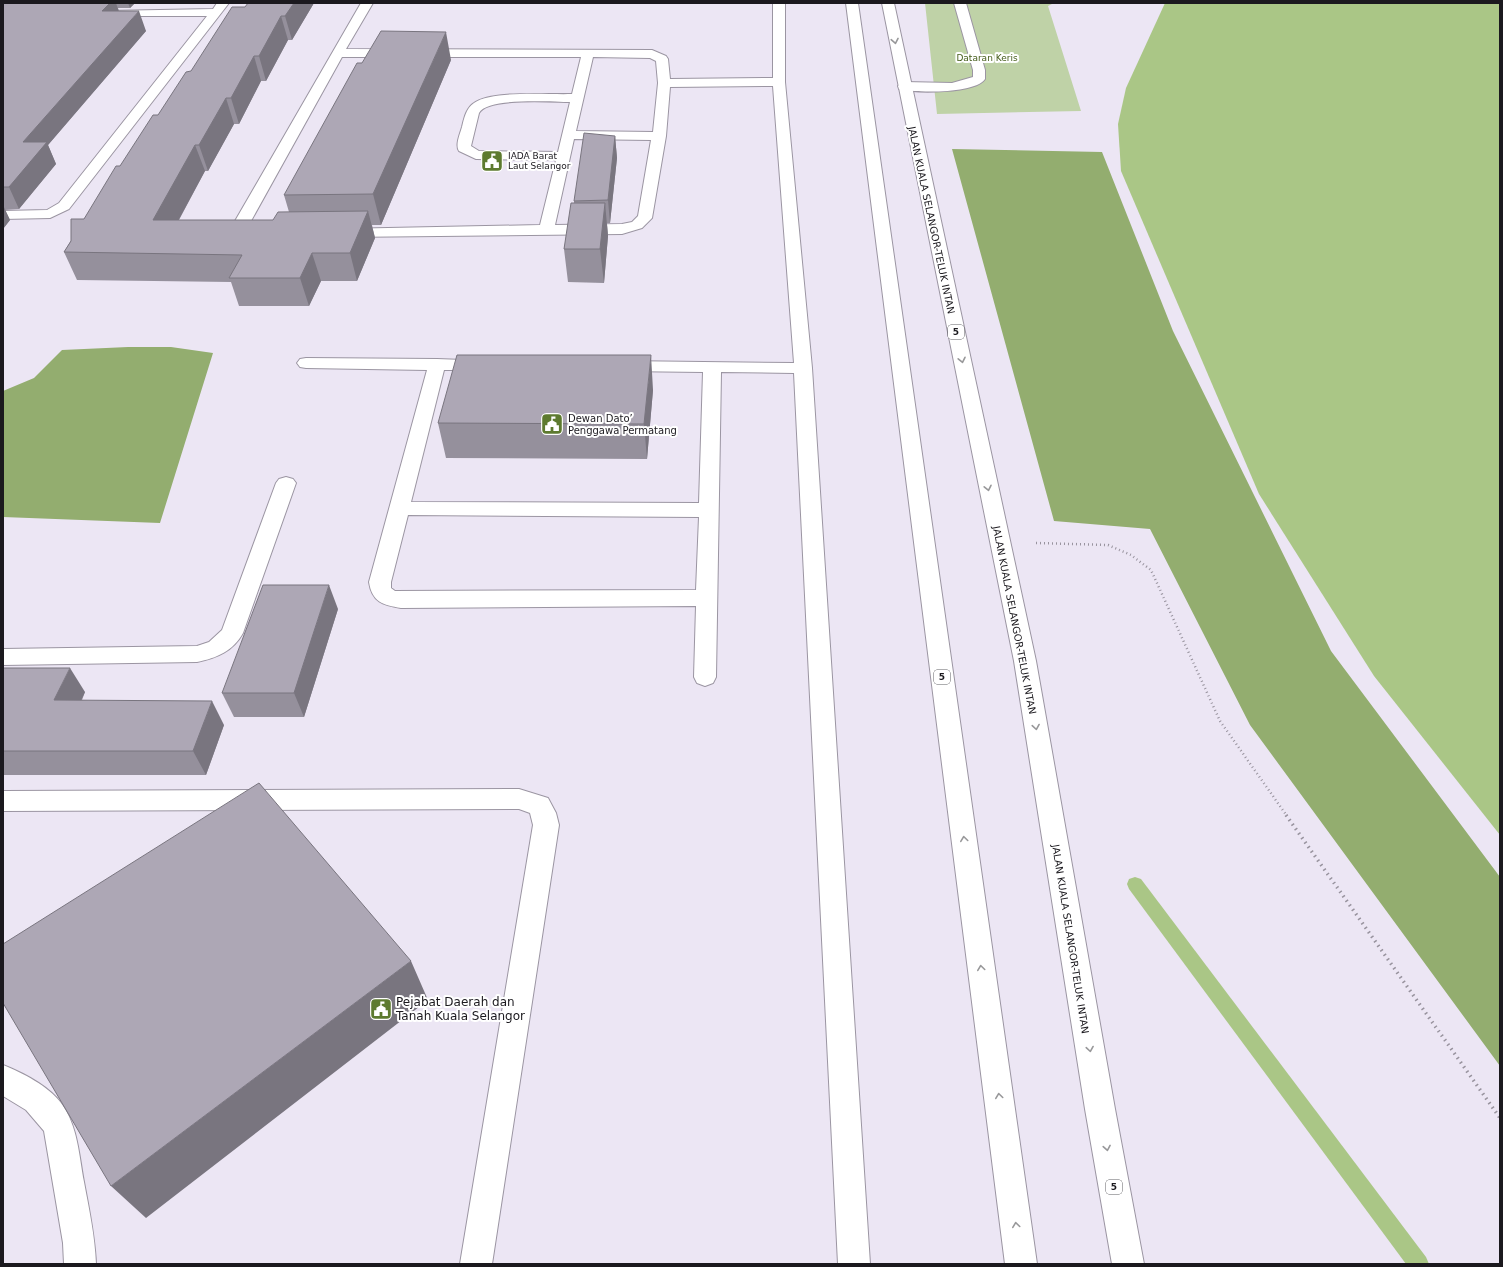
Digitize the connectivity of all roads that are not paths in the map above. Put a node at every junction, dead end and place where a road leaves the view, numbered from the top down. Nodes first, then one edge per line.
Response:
1 (367, 3) edge
2 (779, 3) edge
3 (852, 3) edge
4 (888, 3) edge
5 (960, 3) edge
6 (219, 7) edge
7 (96, 13) edge
8 (338, 53) junction
9 (588, 54) junction
10 (780, 82) junction
11 (664, 83) junction
12 (904, 86) junction
13 (577, 98) junction
14 (568, 135) junction
15 (659, 136) junction
16 (563, 156) junction
17 (3, 215) edge
18 (546, 230) junction
19 (276, 232) edge
20 (332, 232) edge
21 (306, 363) dead end
22 (438, 364) junction
23 (500, 365) edge
24 (602, 366) edge
25 (712, 367) junction
26 (803, 368) junction
27 (286, 483) dead end
28 (400, 508) junction
29 (708, 510) junction
30 (706, 598) junction
31 (3, 657) edge
32 (705, 677) dead end
33 (4, 803) edge
34 (3, 1079) edge
35 (80, 1264) edge
36 (476, 1264) edge
37 (854, 1264) edge
38 (1021, 1264) edge
39 (1128, 1264) edge

1 - 8 main road
2 - 10 main road
38 -> 3 main road, 5
4 -> 12 main road, JALAN KUALA SELANGOR-TELUK INTAN / 5
5 - 12 main road
6 - 7 main road
6 - 17 main road
8 - 9 main road
8 - 19 main road
9 - 11 main road
9 - 13 main road
10 - 11 main road
10 - 26 main road
11 - 15 main road
12 -> 39 main road, JALAN KUALA SELANGOR-TELUK INTAN / 5
13 - 14 main road
13 - 16 main road
14 - 15 main road
14 - 16 main road
15 - 18 main road
16 - 18 main road
18 - 20 main road
21 - 22 main road
22 - 23 main road
22 - 28 main road
24 - 25 main road
25 - 26 main road
25 - 29 main road
26 - 37 main road
27 - 31 main road
28 - 29 main road
28 - 30 main road
29 - 30 main road
30 - 32 main road
33 - 36 main road
34 - 35 main road

